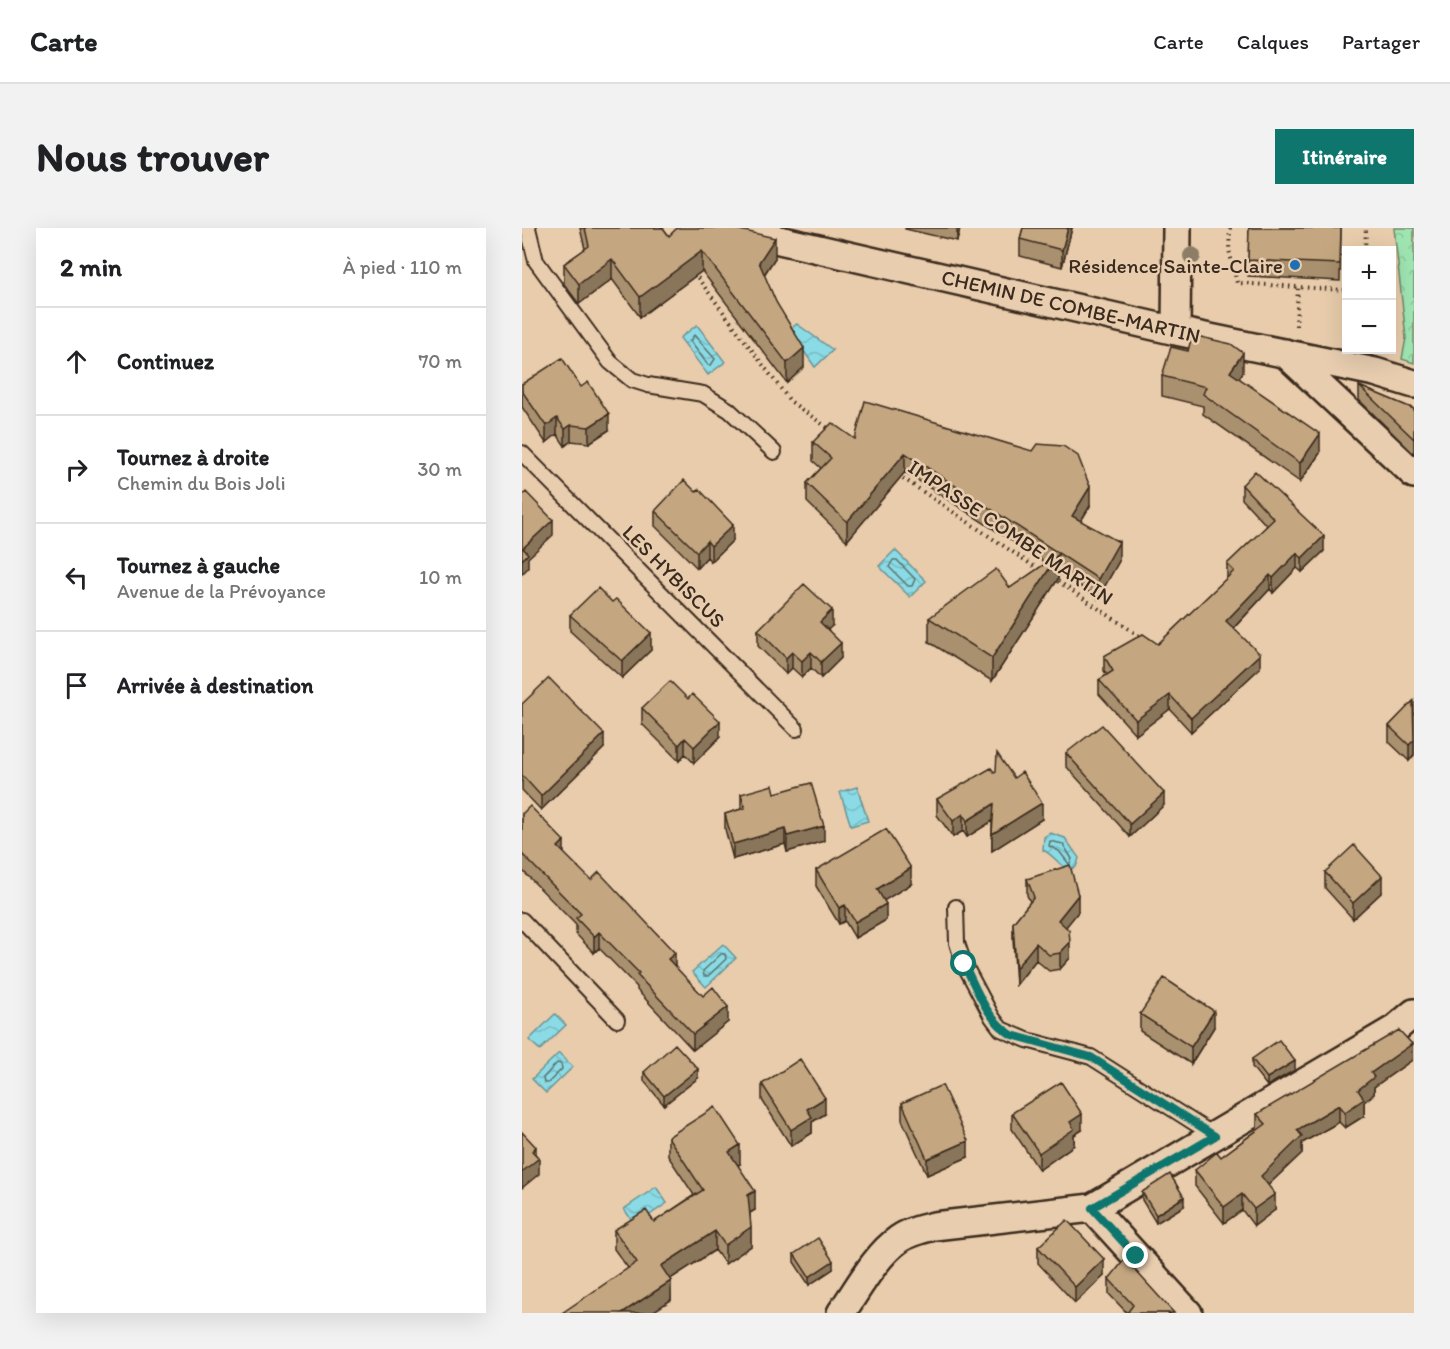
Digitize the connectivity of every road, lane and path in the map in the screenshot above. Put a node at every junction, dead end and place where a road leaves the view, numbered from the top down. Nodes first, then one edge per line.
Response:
1 (528, 228) edge
2 (727, 228) edge
3 (1177, 228) edge
4 (1230, 228) edge
5 (1365, 228) edge
6 (1365, 246) edge
7 (694, 272) edge
8 (1298, 287) junction
9 (1342, 290) edge
10 (1296, 327) dead end
11 (1176, 331) junction
12 (1285, 353) junction
13 (1414, 384) edge
14 (836, 433) edge
15 (774, 452) dead end
16 (522, 453) edge
17 (895, 473) edge
18 (1414, 474) edge
19 (1143, 638) edge
20 (796, 729) dead end
21 (956, 907) dead end
22 (522, 920) edge
23 (617, 1020) dead end
24 (1406, 1028) edge
25 (1215, 1136) junction
26 (1092, 1208) junction
27 (841, 1313) edge
28 (1188, 1313) edge

1 - 15 lane
2 - 11 street, CHEMIN DE COMBE-MARTIN
3 - 11 street
4 - 8 path
5 - 6 path
7 - 14 path
8 - 9 path
8 - 10 path
11 - 12 street, CHEMIN DE COMBE-MARTIN
12 - 13 street, CHEMIN DE COMBE-MARTIN
12 - 18 street
16 - 20 lane, LES HYBISCUS
17 - 19 path, IMPASSE COMBE MARTIN
21 - 25 lane
22 - 23 lane
24 - 25 street
25 - 26 street
26 - 27 street
26 - 28 street

